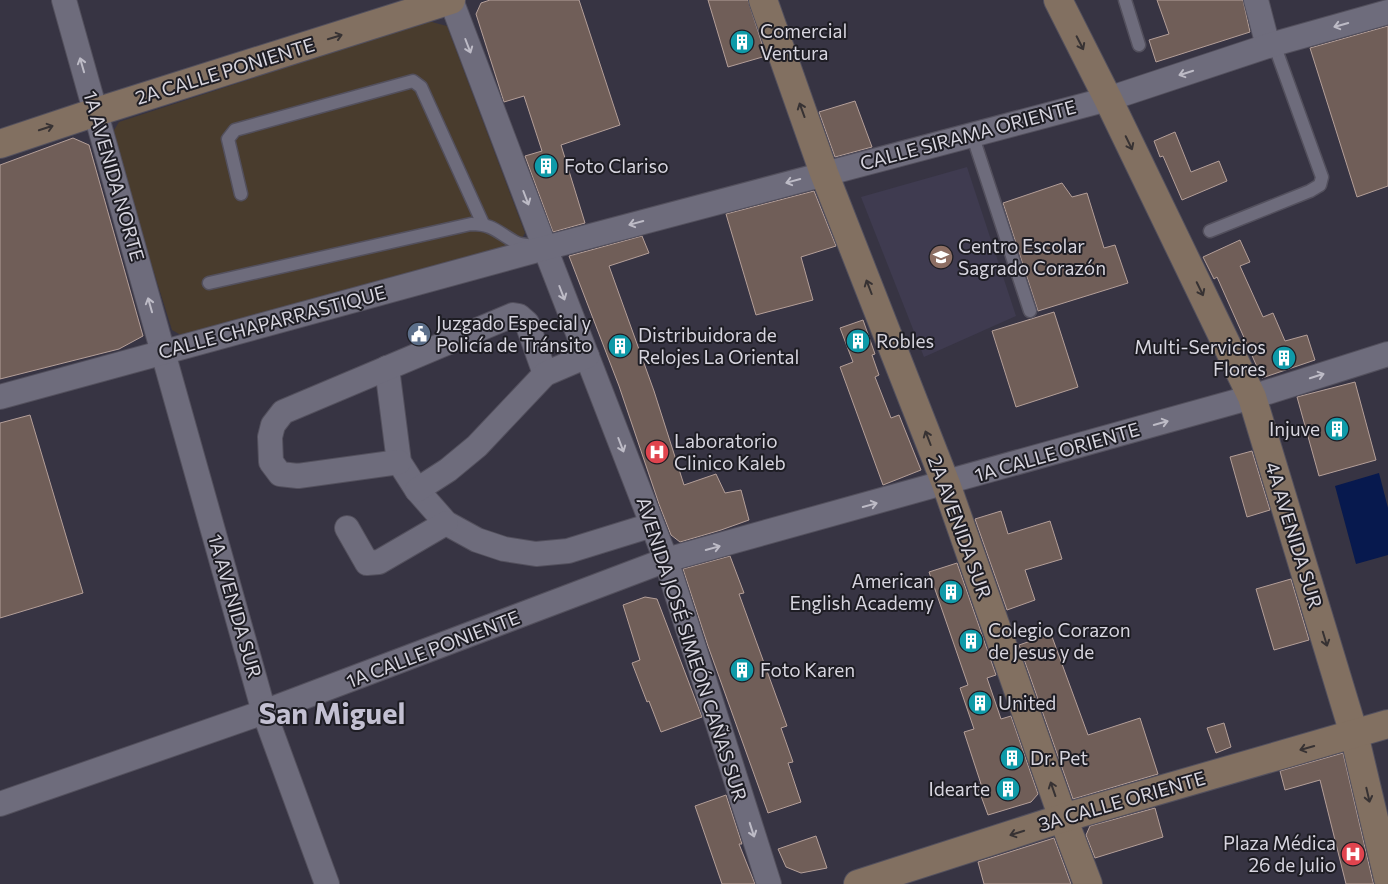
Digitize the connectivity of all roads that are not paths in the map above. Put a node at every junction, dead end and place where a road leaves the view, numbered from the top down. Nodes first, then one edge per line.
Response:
1 (64, 0) edge
2 (451, 0) edge
3 (763, 0) edge
4 (1058, 0) edge
5 (1126, 0) edge
6 (1256, 0) edge
7 (1388, 12) edge
8 (1139, 45) dead end
9 (1271, 45) junction
10 (1108, 99) junction
11 (96, 112) junction
12 (972, 134) junction
13 (0, 144) edge
14 (824, 173) junction
15 (241, 194) dead end
16 (483, 224) junction
17 (1210, 231) dead end
18 (545, 248) junction
19 (209, 283) dead end
20 (1030, 311) dead end
21 (164, 352) junction
22 (1388, 354) edge
23 (587, 356) junction
24 (387, 368) junction
25 (545, 374) junction
26 (0, 397) edge
27 (1252, 397) junction
28 (399, 462) junction
29 (946, 484) junction
30 (417, 490) junction
31 (446, 523) junction
32 (652, 525) junction
33 (347, 528) dead end
34 (666, 560) junction
35 (264, 712) junction
36 (1388, 724) edge
37 (1354, 734) junction
38 (0, 804) edge
39 (1063, 818) junction
40 (1388, 878) edge
41 (327, 884) edge
42 (769, 884) edge
43 (858, 884) edge
44 (1088, 884) edge

11 -> 1 street, 1A AVENIDA NORTE
11 -> 2 main road, 2A CALLE PONIENTE
2 -> 18 street, AVENIDA JOSÉ SIMEÓN CAÑAS SUR
14 -> 3 main road, 2A AVENIDA SUR
4 -> 10 main road, 4A AVENIDA SUR
5 - 8 lane
6 - 9 street
7 -> 9 street, CALLE SIRAMA ORIENTE
9 -> 10 street, CALLE SIRAMA ORIENTE
9 - 17 lane
10 - 12 street, CALLE SIRAMA ORIENTE
10 -> 27 main road, 4A AVENIDA SUR
13 -> 11 main road, 2A CALLE PONIENTE
21 -> 11 street, 1A AVENIDA NORTE
12 - 14 street, CALLE SIRAMA ORIENTE
12 - 20 lane
14 -> 18 street, CALLE SIRAMA ORIENTE
29 -> 14 main road, 2A AVENIDA SUR
15 - 16 lane
16 - 18 lane
16 - 19 lane
18 - 21 street, CALLE CHAPARRASTIQUE
18 -> 23 street, AVENIDA JOSÉ SIMEÓN CAÑAS SUR
21 - 26 street, CALLE CHAPARRASTIQUE
21 - 35 street, 1A AVENIDA SUR
27 -> 22 street, 1A CALLE ORIENTE
23 - 25 street
23 -> 32 street, AVENIDA JOSÉ SIMEÓN CAÑAS SUR
24 - 25 street
24 - 28 street
24 - 28 street
25 - 30 street
29 -> 27 street, 1A CALLE ORIENTE
27 -> 37 main road, 4A AVENIDA SUR
28 - 30 street
34 -> 29 street, 1A CALLE ORIENTE
39 -> 29 main road, 2A AVENIDA SUR
30 - 31 street
31 - 32 street
31 - 33 street
32 - 34 street, AVENIDA JOSÉ SIMEÓN CAÑAS SUR
34 - 35 street, 1A CALLE PONIENTE
34 -> 42 street, AVENIDA JOSÉ SIMEÓN CAÑAS SUR
35 - 38 street, 1A CALLE PONIENTE
35 - 41 street, 1A AVENIDA SUR
36 - 37 main road, 3A CALLE ORIENTE
37 -> 39 main road, 3A CALLE ORIENTE
37 -> 40 main road, 4A AVENIDA SUR
39 -> 43 main road, 3A CALLE ORIENTE
39 - 44 main road, 2A AVENIDA SUR

